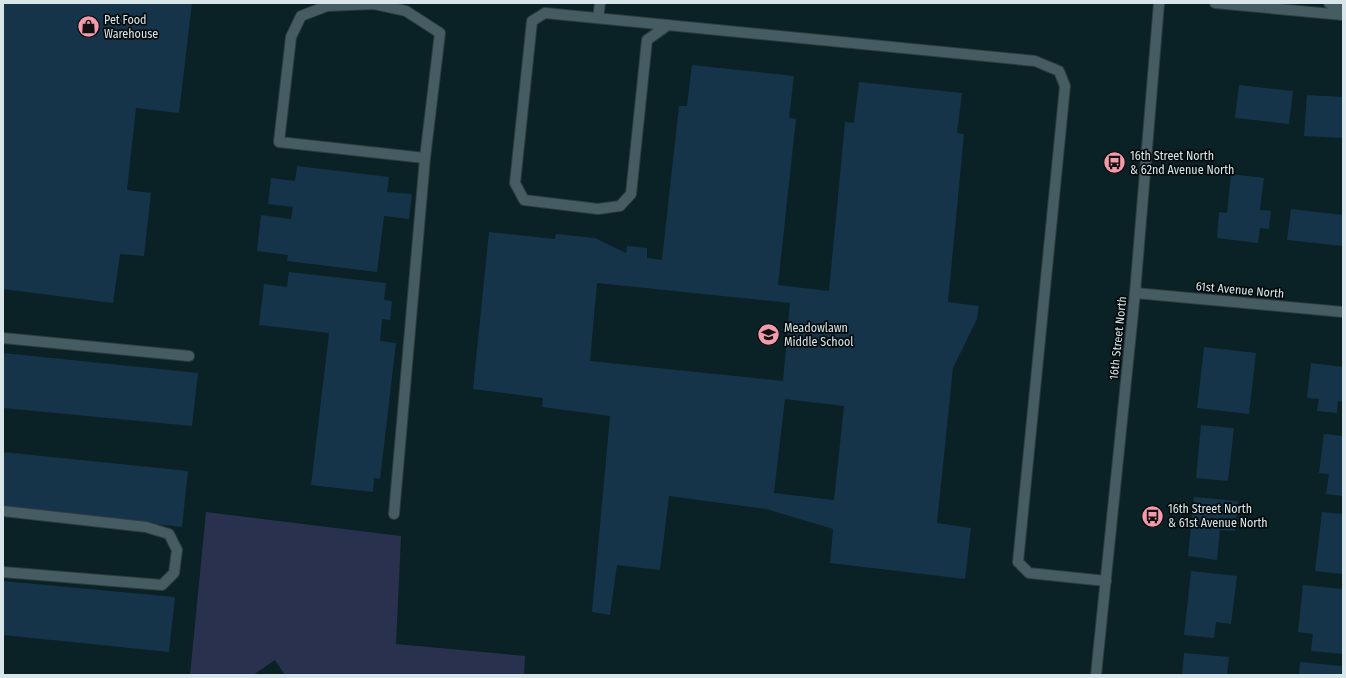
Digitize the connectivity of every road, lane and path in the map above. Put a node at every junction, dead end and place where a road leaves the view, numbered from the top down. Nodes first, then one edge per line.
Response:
1 (600, 3) edge
2 (1158, 3) edge
3 (1215, 3) edge
4 (1329, 3) edge
5 (374, 4) edge
6 (1343, 11) edge
7 (1343, 15) edge
8 (598, 18) junction
9 (668, 25) junction
10 (426, 158) junction
11 (1135, 293) junction
12 (1343, 312) edge
13 (3, 338) edge
14 (189, 356) dead end
15 (3, 511) edge
16 (394, 514) dead end
17 (3, 572) edge
18 (1106, 581) junction
19 (1096, 675) edge

1 - 8 street
2 - 11 street, 16th Street North
3 - 7 street
4 - 6 street
5 - 10 street
5 - 10 street
8 - 9 street
8 - 9 street
9 - 18 street
10 - 16 street
11 - 12 street, 61st Avenue North
11 - 18 street, 16th Street North
13 - 14 street
15 - 17 street
18 - 19 street, 16th Street North

